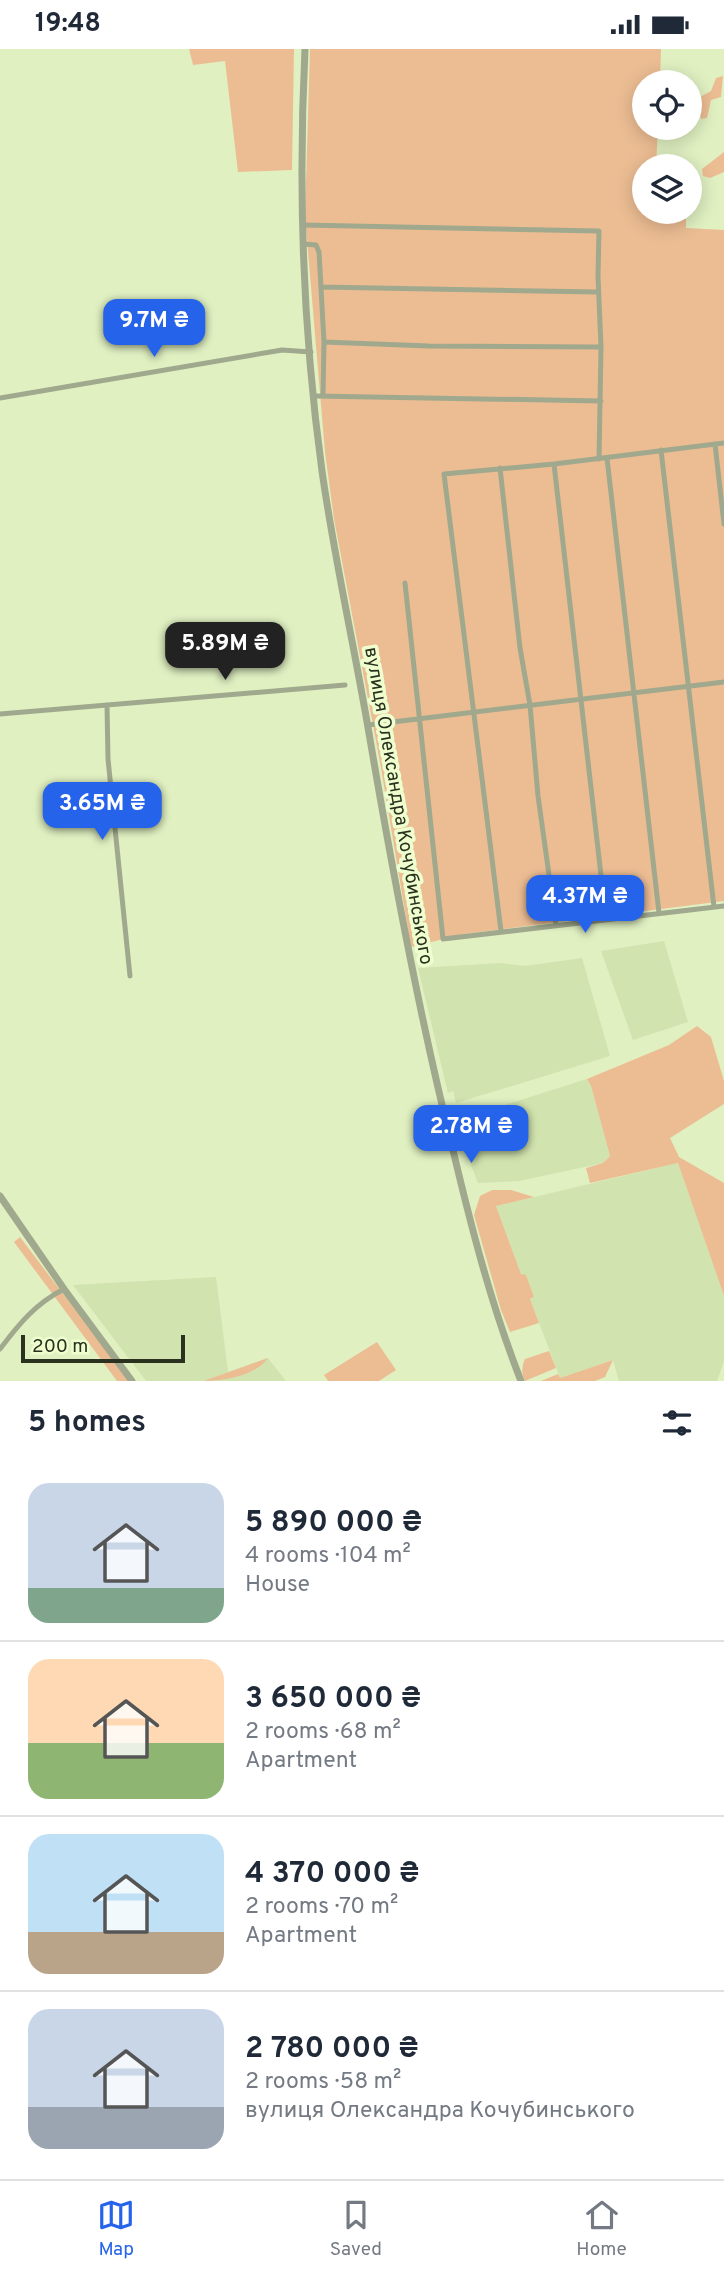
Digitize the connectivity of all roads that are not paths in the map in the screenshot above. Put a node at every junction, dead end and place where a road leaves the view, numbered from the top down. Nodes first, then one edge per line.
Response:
1 (305, 49) edge
2 (303, 225) junction
3 (304, 244) junction
4 (321, 287) junction
5 (598, 292) junction
6 (324, 342) junction
7 (601, 347) junction
8 (311, 352) junction
9 (319, 396) junction
10 (0, 398) edge
11 (601, 401) junction
12 (724, 443) edge
13 (715, 444) junction
14 (661, 450) junction
15 (607, 458) junction
16 (599, 459) junction
17 (554, 464) junction
18 (500, 468) junction
19 (724, 524) edge
20 (405, 583) dead end
21 (724, 682) edge
22 (345, 684) dead end
23 (690, 687) junction
24 (636, 693) junction
25 (582, 699) junction
26 (107, 705) junction
27 (530, 705) junction
28 (473, 711) junction
29 (0, 714) edge
30 (418, 719) junction
31 (368, 725) junction
32 (724, 906) edge
33 (714, 907) junction
34 (659, 913) junction
35 (606, 919) junction
36 (556, 925) junction
37 (501, 932) junction
38 (130, 976) dead end
39 (0, 1196) edge
40 (64, 1289) junction
41 (0, 1349) edge
42 (132, 1381) edge
43 (521, 1381) edge

1 - 2 street, вулиця Олександра Кочубинського
2 - 3 street, вулиця Олександра Кочубинського
2 - 5 street
3 - 4 street
3 - 8 street, вулиця Олександра Кочубинського
4 - 5 street
4 - 6 street
5 - 7 street
6 - 7 street
6 - 9 street
7 - 11 street
8 - 9 street, вулиця Олександра Кочубинського
8 - 10 street
9 - 11 street
9 - 31 street, вулиця Олександра Кочубинського
11 - 16 street
12 - 13 street
13 - 14 street
13 - 19 street
14 - 15 street
14 - 23 street
15 - 16 street
15 - 24 street
16 - 17 street
17 - 18 street
17 - 25 street
18 - 27 street
18 - 28 street
20 - 30 street
21 - 23 street
22 - 26 street
23 - 24 street
23 - 33 street
24 - 25 street
24 - 34 street
25 - 27 street
25 - 35 street
26 - 29 street
26 - 38 street
27 - 28 street
27 - 36 street
28 - 30 street
28 - 37 street
30 - 31 street
30 - 37 street
31 - 43 street, вулиця Олександра Кочубинського
32 - 33 street
33 - 34 street
34 - 35 street
35 - 36 street
36 - 37 street
39 - 40 street
40 - 41 street
40 - 42 street

